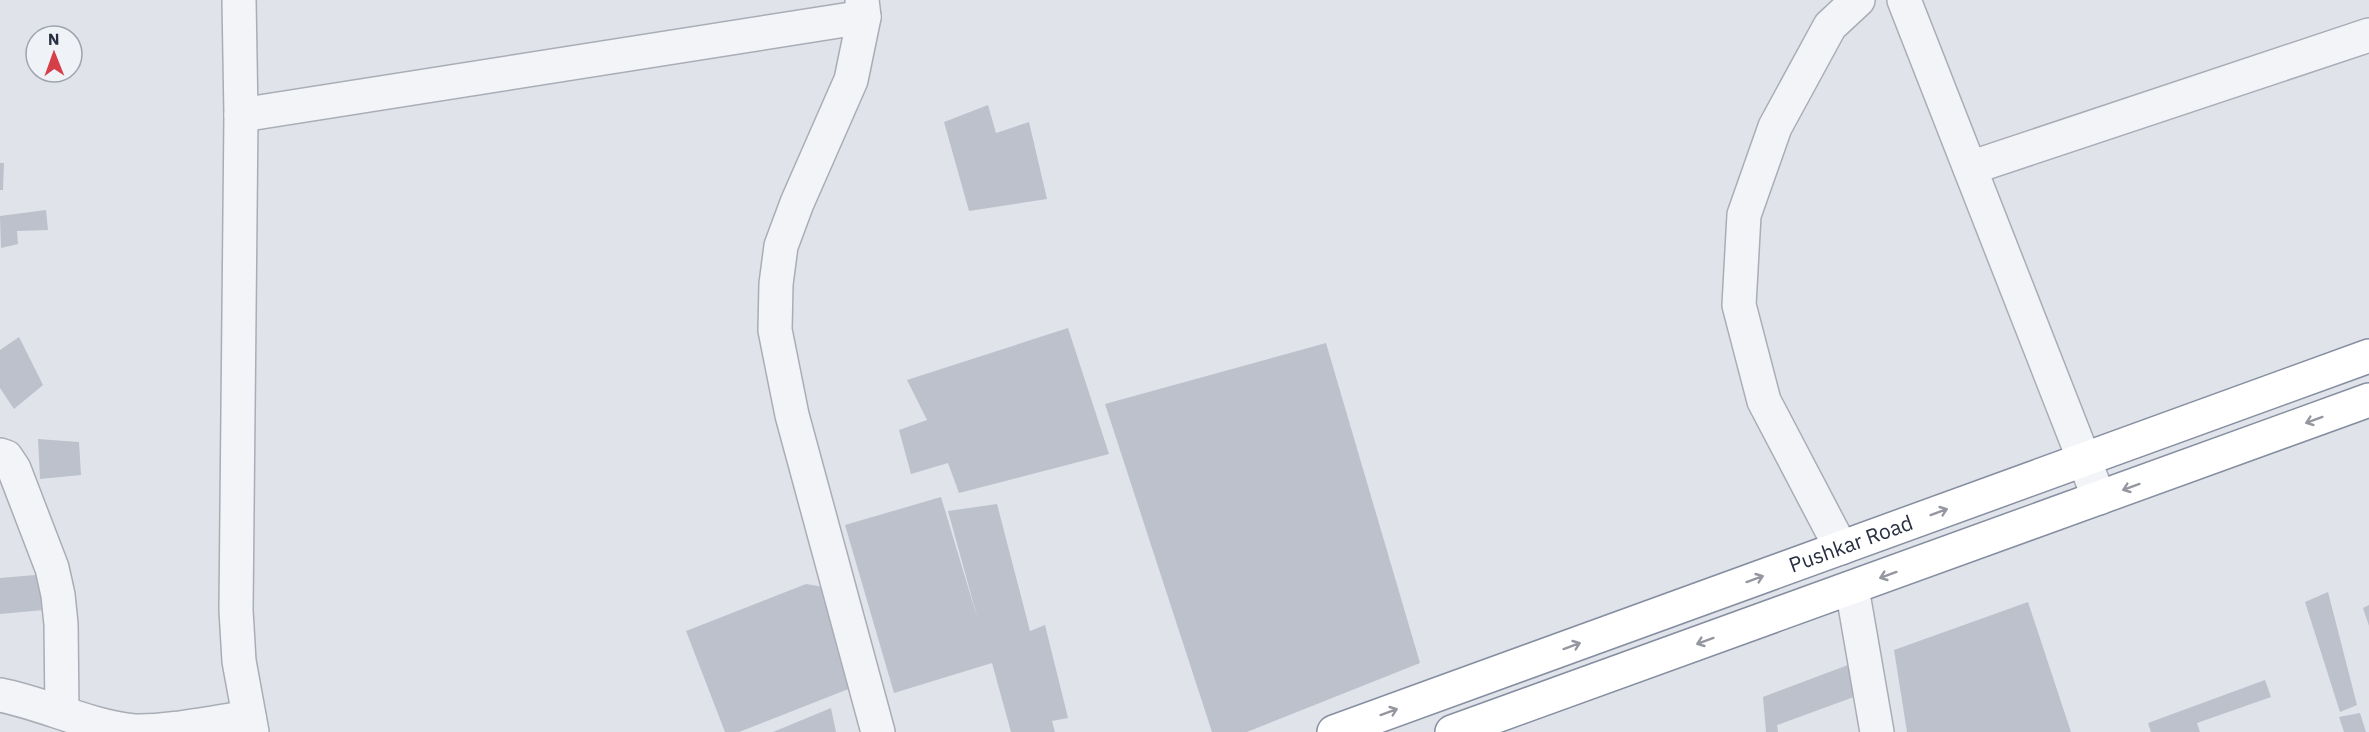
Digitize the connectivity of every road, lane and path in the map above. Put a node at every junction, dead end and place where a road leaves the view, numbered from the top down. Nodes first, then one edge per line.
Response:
1 (239, 0) edge
2 (1858, 0) edge
3 (1904, 0) edge
4 (863, 9) edge
5 (2369, 35) edge
6 (241, 116) junction
7 (1970, 168) junction
8 (2369, 356) edge
9 (2369, 400) edge
10 (0, 454) edge
11 (2085, 459) junction
12 (2099, 498) junction
13 (1841, 548) junction
14 (1852, 588) junction
15 (0, 695) edge
16 (62, 712) junction
17 (250, 724) edge
18 (878, 732) edge
19 (1334, 732) edge
20 (1452, 732) edge
21 (1877, 732) edge

1 - 6 street
2 - 13 street
3 - 7 street
4 - 6 street
4 - 18 street
5 - 7 street
6 - 17 street
7 - 11 street
8 - 11 highway, Pushkar Road
9 -> 12 highway, Pushkar Road
10 - 16 street
11 - 12 street
13 -> 11 highway, Pushkar Road
12 -> 14 highway, Pushkar Road
19 -> 13 highway, Pushkar Road
14 -> 20 highway, Pushkar Road
14 - 21 street
15 - 16 street
16 - 17 street

